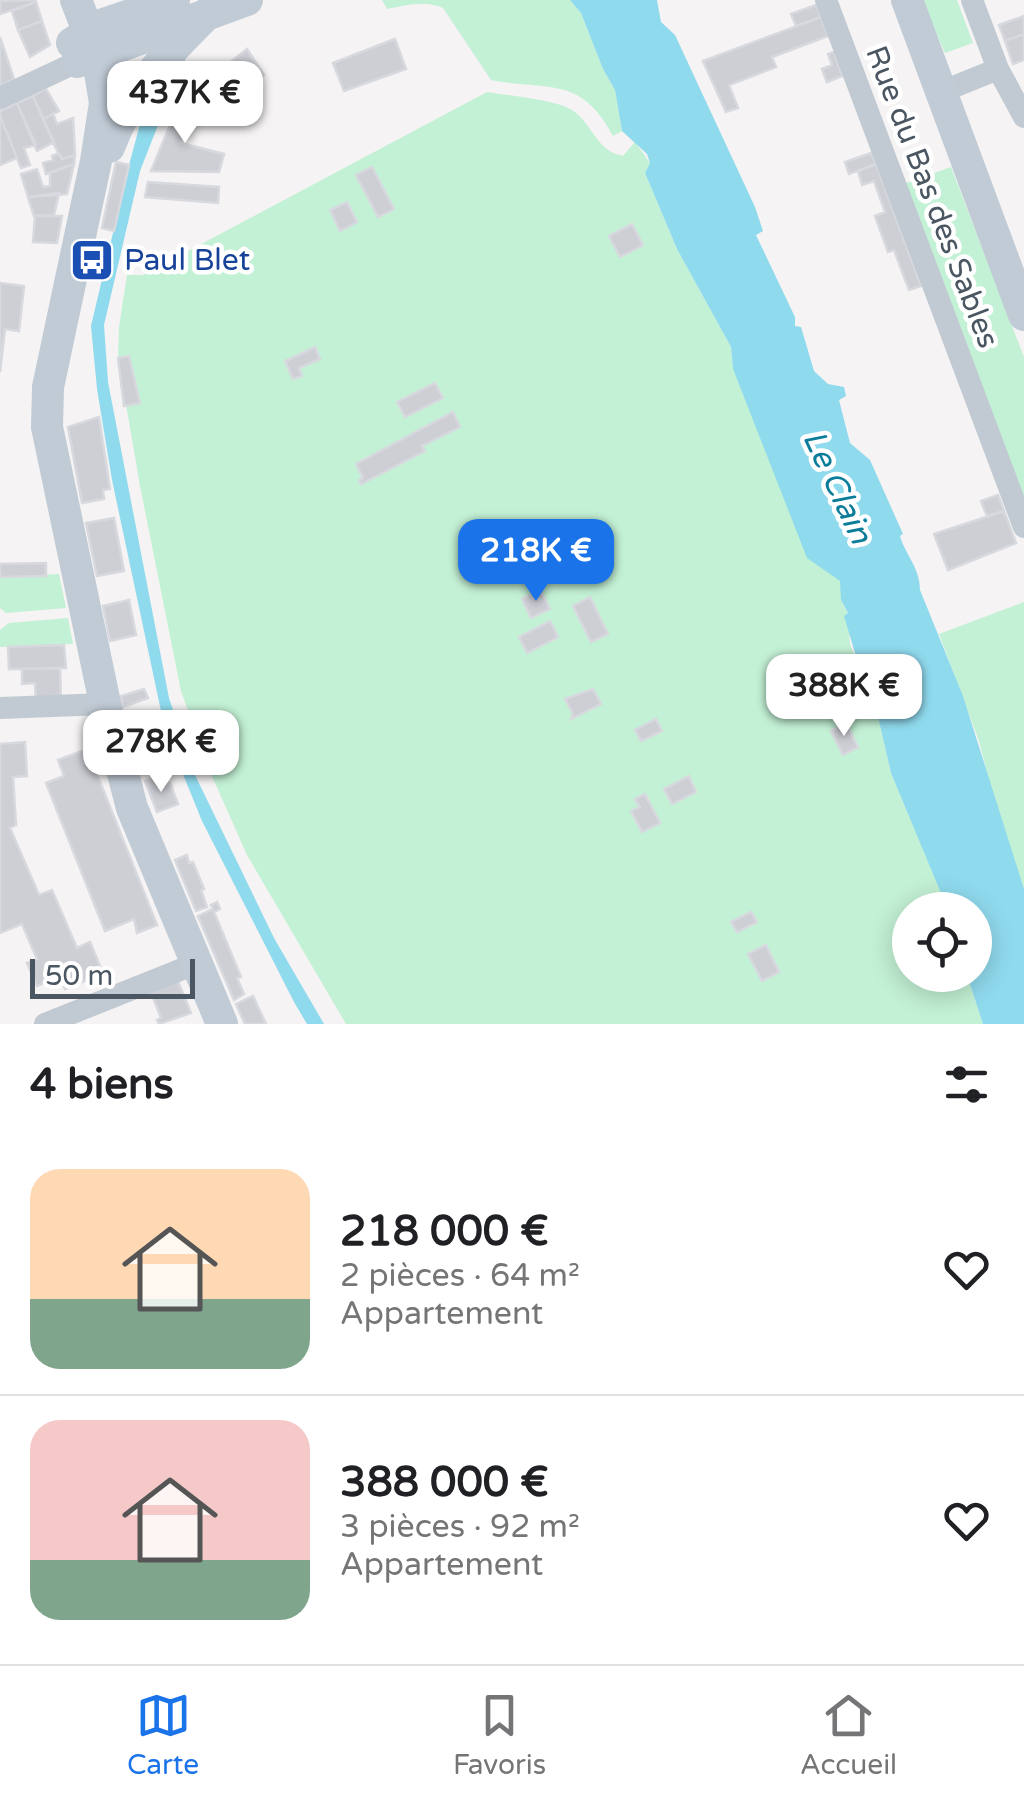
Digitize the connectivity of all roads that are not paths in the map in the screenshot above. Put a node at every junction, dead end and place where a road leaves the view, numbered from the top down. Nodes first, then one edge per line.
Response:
1 (55, 0) edge
2 (76, 0) edge
3 (174, 0) edge
4 (247, 0) edge
5 (826, 0) edge
6 (907, 0) edge
7 (972, 0) edge
8 (208, 13) junction
9 (126, 30) junction
10 (84, 48) junction
11 (998, 69) junction
12 (941, 92) junction
13 (0, 98) edge
14 (1024, 117) edge
15 (82, 222) junction
16 (1024, 315) edge
17 (1024, 527) edge
18 (105, 704) junction
19 (0, 708) edge
20 (195, 964) junction
21 (45, 1024) edge
22 (222, 1024) edge

1 - 10 main road
2 - 10 main road
3 - 9 main road
4 - 8 main road
5 - 17 street, Rue du Bas des Sables
6 - 12 main road
7 - 11 street
8 - 9 main road
8 - 15 main road
9 - 10 main road
10 - 13 street
10 - 15 main road
11 - 12 street
11 - 14 street
12 - 16 main road
15 - 18 main road
18 - 19 street
18 - 20 main road
20 - 21 street
20 - 22 main road

